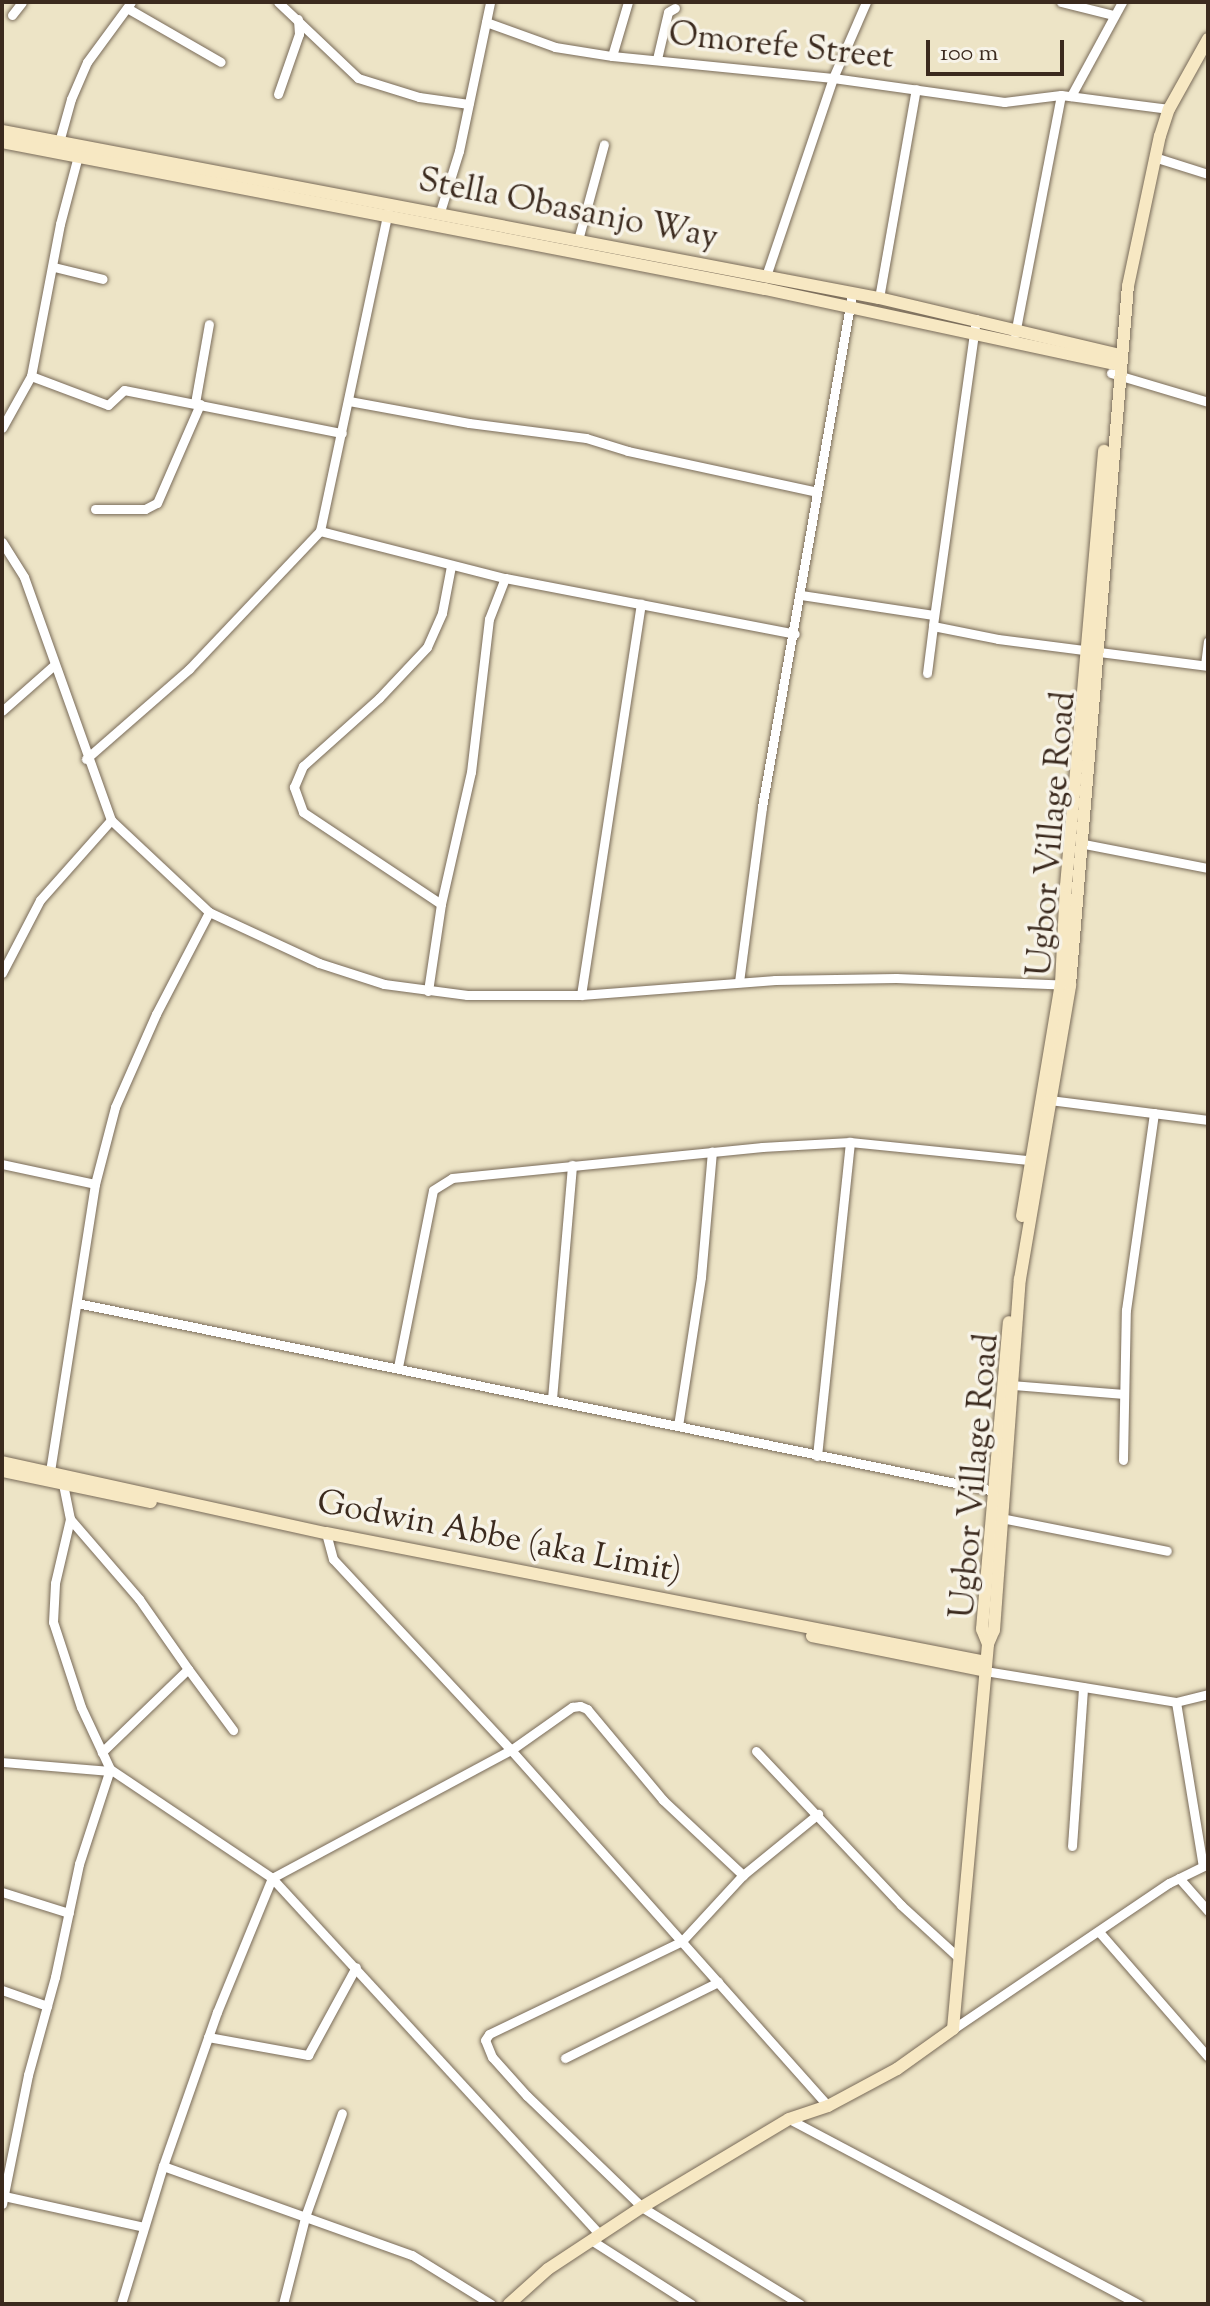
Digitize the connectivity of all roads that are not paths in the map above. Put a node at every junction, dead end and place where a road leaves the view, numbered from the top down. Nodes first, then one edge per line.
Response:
1 (22, 2) edge
2 (278, 2) edge
3 (490, 2) edge
4 (628, 2) edge
5 (866, 2) edge
6 (1061, 2) edge
7 (1122, 2) edge
8 (129, 5) edge
9 (675, 8) dead end
10 (12, 15) dead end
11 (1113, 15) junction
12 (298, 19) junction
13 (486, 22) junction
14 (1208, 39) edge
15 (612, 56) junction
16 (657, 59) junction
17 (221, 62) dead end
18 (833, 78) junction
19 (916, 89) junction
20 (278, 94) dead end
21 (1066, 95) junction
22 (469, 104) junction
23 (1169, 109) junction
24 (2, 131) edge
25 (2, 142) edge
26 (59, 142) junction
27 (604, 144) dead end
28 (79, 153) junction
29 (1154, 157) junction
30 (1208, 174) edge
31 (389, 211) junction
32 (440, 212) junction
33 (578, 240) junction
34 (54, 267) junction
35 (766, 276) junction
36 (103, 279) dead end
37 (879, 298) junction
38 (851, 300) junction
39 (209, 324) dead end
40 (975, 326) junction
41 (1015, 335) junction
42 (1116, 364) junction
43 (31, 376) junction
44 (349, 401) junction
45 (1208, 402) edge
46 (197, 404) junction
47 (2, 428) edge
48 (342, 433) junction
49 (817, 492) junction
50 (95, 509) dead end
51 (320, 531) junction
52 (2, 542) edge
53 (451, 566) junction
54 (505, 578) junction
55 (801, 595) junction
56 (641, 604) junction
57 (934, 621) junction
58 (795, 634) junction
59 (1208, 641) edge
60 (1090, 650) junction
61 (54, 665) junction
62 (1206, 665) edge
63 (927, 673) dead end
64 (2, 711) edge
65 (86, 759) junction
66 (111, 820) junction
67 (1084, 844) junction
68 (1208, 868) edge
69 (441, 904) junction
70 (209, 912) junction
71 (2, 973) edge
72 (739, 982) junction
73 (1065, 984) junction
74 (428, 991) junction
75 (581, 995) junction
76 (1050, 1100) junction
77 (1154, 1113) junction
78 (1208, 1120) edge
79 (850, 1142) junction
80 (712, 1151) junction
81 (1034, 1161) junction
82 (2, 1164) edge
83 (572, 1165) junction
84 (95, 1184) junction
85 (77, 1303) junction
86 (398, 1367) junction
87 (1012, 1385) junction
88 (1123, 1394) junction
89 (552, 1399) junction
90 (678, 1426) junction
91 (817, 1456) junction
92 (1123, 1460) dead end
93 (2, 1462) edge
94 (2, 1471) edge
95 (58, 1476) junction
96 (997, 1491) junction
97 (1001, 1518) junction
98 (70, 1519) junction
99 (326, 1536) junction
100 (1167, 1551) dead end
101 (988, 1644) junction
102 (986, 1667) junction
103 (188, 1669) junction
104 (1083, 1687) junction
105 (1208, 1694) edge
106 (1176, 1702) junction
107 (233, 1730) dead end
108 (511, 1750) junction
109 (756, 1751) dead end
110 (102, 1752) junction
111 (2, 1762) edge
112 (110, 1770) junction
113 (818, 1814) junction
114 (1072, 1846) dead end
115 (1206, 1865) edge
116 (743, 1875) junction
117 (272, 1878) junction
118 (1179, 1878) junction
119 (2, 1892) edge
120 (1208, 1911) edge
121 (69, 1913) junction
122 (1100, 1933) junction
123 (682, 1941) junction
124 (959, 1958) junction
125 (356, 1967) junction
126 (718, 1982) junction
127 (2, 1990) edge
128 (47, 2006) junction
129 (953, 2029) junction
130 (208, 2037) junction
131 (1208, 2057) edge
132 (565, 2058) dead end
133 (828, 2106) junction
134 (342, 2113) dead end
135 (789, 2119) junction
136 (163, 2166) junction
137 (3, 2200) edge
138 (642, 2207) junction
139 (306, 2214) junction
140 (144, 2227) junction
141 (595, 2237) junction
142 (121, 2304) edge
143 (283, 2304) edge
144 (491, 2304) edge
145 (509, 2304) edge
146 (691, 2304) edge
147 (800, 2304) edge
148 (1139, 2304) edge

1 - 10 street
2 - 12 street
3 - 13 street
4 - 15 street
5 - 18 street
6 - 11 street
7 - 11 street
8 - 17 street
8 - 26 street
9 - 16 street
11 - 21 street
12 - 20 street
12 - 22 street
13 - 15 street, Omorefe Street
13 - 22 street
14 - 23 street, Ugbor Village Road
15 - 16 street, Omorefe Street
16 - 18 street, Omorefe Street
18 - 19 street, Omorefe Street
18 - 35 street
19 - 21 street, Omorefe Street
19 - 37 street
21 - 23 street, Omorefe Street
21 - 41 street
22 - 32 street
23 - 29 street, Ugbor Village Road
24 - 26 street, Stella Obasanjo Way
25 - 28 street
26 - 28 street, Stella Obasanjo Way
27 - 33 street
28 - 31 street, Stella Obasanjo Way
28 - 34 street
29 - 30 street
29 - 42 street, Ugbor Village Road
31 - 32 street, Stella Obasanjo Way
31 - 38 street
31 - 44 street
32 - 33 street, Stella Obasanjo Way
33 - 35 street, Stella Obasanjo Way
34 - 36 street
34 - 43 street
35 - 38 street, Stella Obasanjo Way
37 - 38 street, Stella Obasanjo Way
37 - 40 street, Stella Obasanjo Way
38 - 40 street
38 - 49 street
39 - 46 street
40 - 41 street, Stella Obasanjo Way
40 - 57 street
41 - 42 street, Stella Obasanjo Way
42 - 45 street
42 - 60 street, Ugbor Village Road
43 - 46 street
43 - 47 street
44 - 48 street
44 - 49 street
46 - 48 street
46 - 50 street
48 - 51 street
49 - 55 street
51 - 53 street
51 - 65 street
52 - 61 street
53 - 54 street
53 - 69 street
54 - 56 street
54 - 69 street
55 - 57 street
55 - 58 street
56 - 58 street
56 - 75 street
57 - 60 street
57 - 63 street
58 - 72 street
59 - 62 street
60 - 62 street
60 - 67 street, Ugbor Village Road
60 - 73 street, Ugbor Village Road
61 - 64 street
61 - 65 street
65 - 66 street
66 - 70 street
66 - 71 street
67 - 68 street
67 - 73 street, Ugbor Village Road
69 - 74 street
70 - 74 street
70 - 84 street
72 - 73 street
72 - 75 street
73 - 76 street, Ugbor Village Road
73 - 81 street, Ugbor Village Road
74 - 75 street
76 - 77 street
76 - 81 street, Ugbor Village Road
77 - 78 street
77 - 88 street
79 - 80 street
79 - 81 street
79 - 91 street
80 - 83 street
80 - 90 street
81 - 87 street, Ugbor Village Road
81 - 96 street, Ugbor Village Road
82 - 84 street
83 - 86 street
83 - 89 street
84 - 85 street
85 - 86 street
85 - 95 street
86 - 89 street
87 - 88 street
87 - 96 street, Ugbor Village Road
88 - 92 street
89 - 90 street
90 - 91 street
91 - 96 street
93 - 95 street, Godwin Abbe (aka Limit)
94 - 95 street, Godwin Abbe (aka Limit)
95 - 98 street
95 - 99 street, Godwin Abbe (aka Limit)
96 - 97 street, Ugbor Village Road
96 - 101 street, Ugbor Village Road
97 - 100 street
97 - 101 street, Ugbor Village Road
98 - 103 street
98 - 110 street
99 - 102 street, Godwin Abbe (aka Limit)
99 - 108 street
101 - 102 street, Ugbor Village Road
102 - 104 street
102 - 124 street, Ugbor Village Road
103 - 107 street
103 - 110 street
104 - 106 street
104 - 114 street
105 - 106 street
106 - 115 street
108 - 116 street
108 - 117 street
108 - 123 street
109 - 113 street
110 - 112 street
111 - 112 street
112 - 117 street
112 - 121 street
113 - 116 street
113 - 124 street
115 - 118 street
116 - 123 street
117 - 125 street
117 - 130 street
118 - 120 street
118 - 122 street
119 - 121 street
121 - 128 street
122 - 129 street
122 - 131 street
123 - 126 street
123 - 138 street
124 - 129 street, Ugbor Village Road
125 - 130 street
125 - 141 street
126 - 132 street
126 - 133 street
127 - 128 street
128 - 137 street
129 - 133 street
130 - 136 street
133 - 135 street
134 - 139 street
135 - 138 street
135 - 148 street
136 - 139 street
136 - 140 street
137 - 140 street
138 - 141 street
138 - 147 street
139 - 143 street
139 - 144 street
140 - 142 street
141 - 145 street
141 - 146 street

